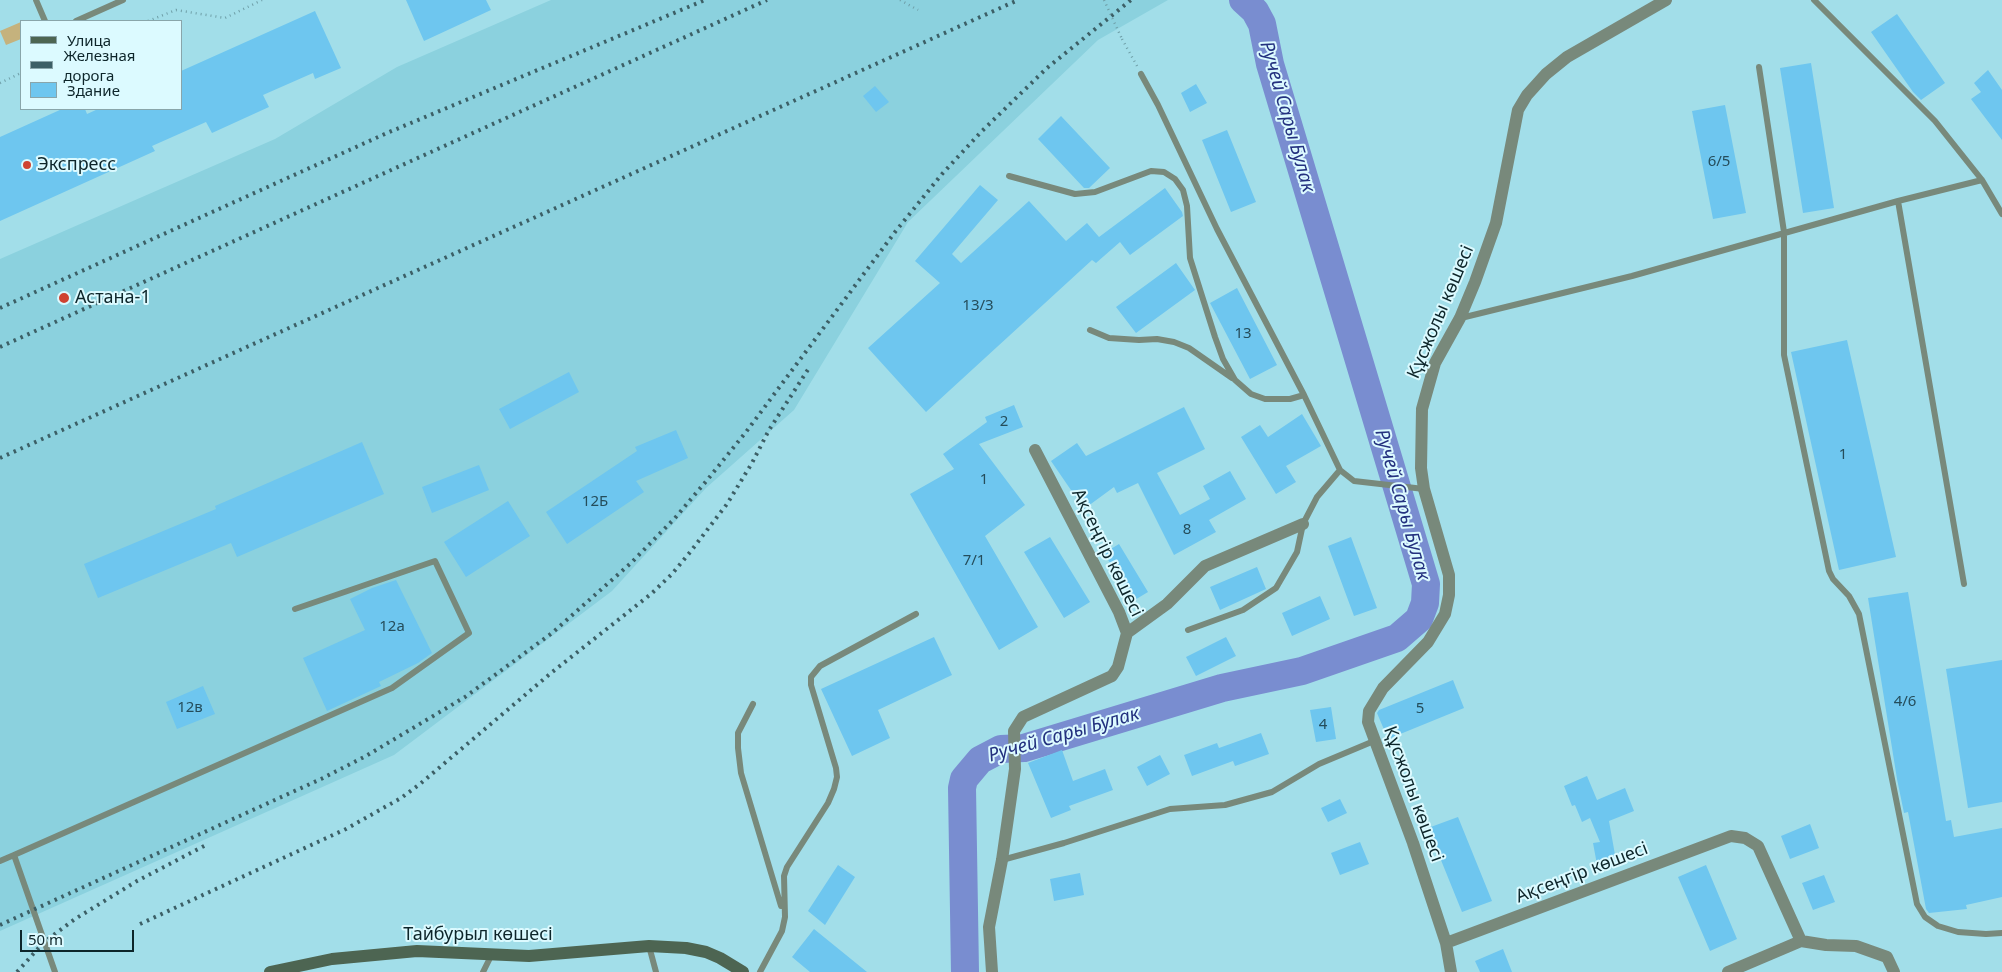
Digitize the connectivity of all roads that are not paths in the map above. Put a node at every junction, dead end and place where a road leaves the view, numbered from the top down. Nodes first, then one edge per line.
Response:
1 (36, 0) edge
2 (123, 0) edge
3 (1666, 0) edge
4 (1814, 0) edge
5 (46, 20) edge
6 (78, 20) edge
7 (1759, 66) dead end
8 (1142, 74) road end
9 (1009, 176) dead end
10 (1982, 180) junction
11 (1898, 201) junction
12 (2002, 214) edge
13 (1784, 232) junction
14 (1460, 318) junction
15 (1090, 330) dead end
16 (1235, 380) junction
17 (1304, 395) junction
18 (1035, 450) dead end
19 (1340, 470) junction
20 (1424, 490) junction
21 (1302, 524) junction
22 (1964, 584) dead end
23 (295, 609) dead end
24 (916, 614) dead end
25 (1188, 630) dead end
26 (1126, 634) junction
27 (753, 704) dead end
28 (1374, 741) junction
29 (14, 855) junction
30 (1002, 860) junction
31 (0, 861) edge
32 (785, 917) junction
33 (2002, 933) edge
34 (1800, 941) junction
35 (1446, 943) junction
36 (650, 946) junction
37 (492, 954) junction
38 (55, 972) edge
39 (270, 972) edge
40 (483, 972) edge
41 (656, 972) edge
42 (743, 972) edge
43 (760, 972) edge
44 (992, 972) edge
45 (1451, 972) edge
46 (1728, 972) edge
47 (1894, 972) edge

1 - 5 lane
2 - 6 lane
3 - 14 street, Құсжолы көшесі
4 - 10 lane
7 - 13 lane
8 - 17 lane
9 - 16 lane
10 - 11 lane
10 - 12 lane
11 - 13 lane
11 - 22 lane
13 - 14 lane
13 - 33 lane
14 - 20 street, Құсжолы көшесі
15 - 16 lane
16 - 17 lane
17 - 19 lane
18 - 26 street, Ақсеңгір көшесі
19 - 20 lane
19 - 21 lane
20 - 28 street, Құсжолы көшесі
21 - 25 lane
21 - 26 street
23 - 29 lane
24 - 32 lane
26 - 30 street, Ақсеңгір көшесі
27 - 32 lane
28 - 30 lane
28 - 35 street, Құсжолы көшесі
29 - 31 lane
29 - 38 lane
30 - 44 street, Ақсеңгір көшесі
32 - 43 lane
34 - 35 street, Ақсеңгір көшесі
34 - 46 street
34 - 47 street
35 - 45 street, Құсжолы көшесі
36 - 37 main road, Тайбурыл көшесі
36 - 41 lane
36 - 42 main road, Тайбурыл көшесі
37 - 39 main road, Тайбурыл көшесі
37 - 40 lane

